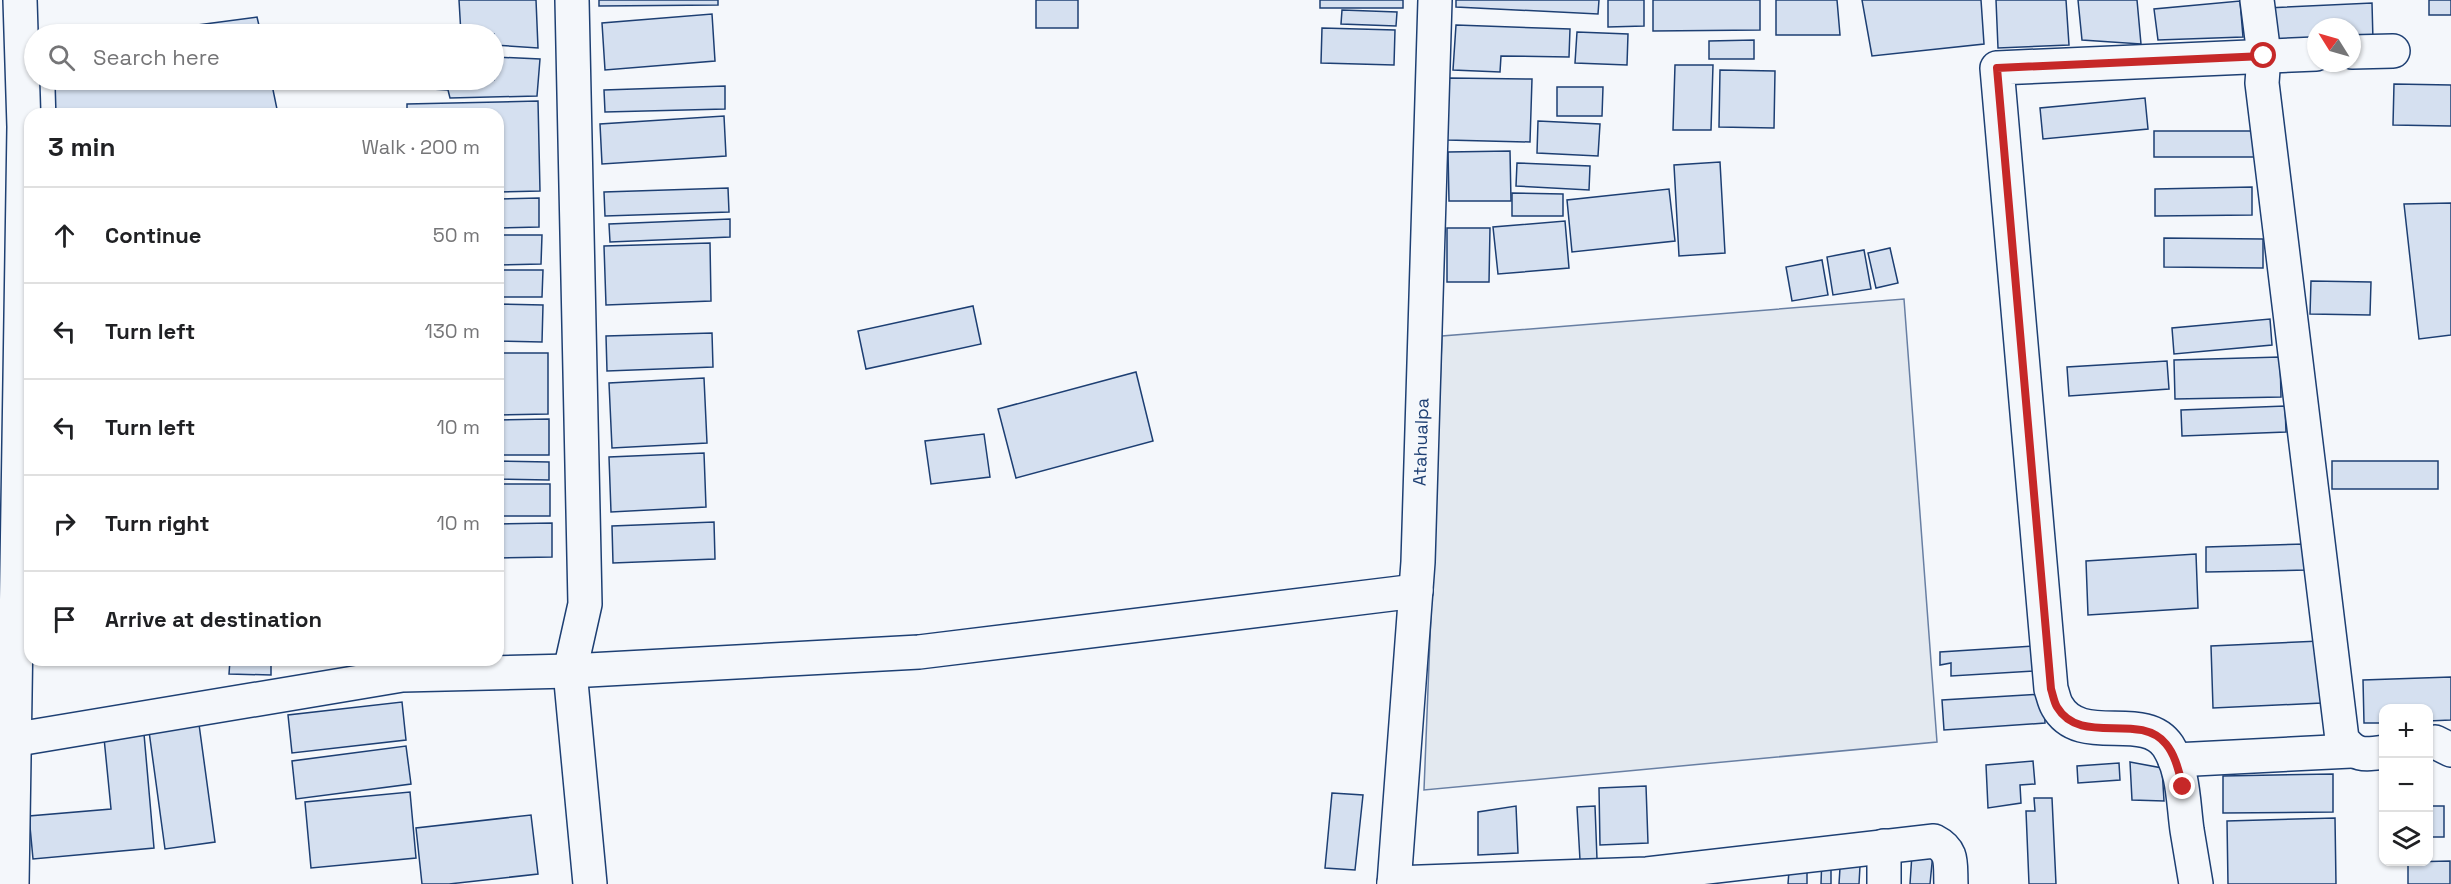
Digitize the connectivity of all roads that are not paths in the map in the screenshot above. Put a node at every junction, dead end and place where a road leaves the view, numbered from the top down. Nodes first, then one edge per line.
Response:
1 (20, 0) edge
2 (573, 0) edge
3 (1435, 0) edge
4 (2258, 0) edge
5 (2393, 51) dead end
6 (2361, 52) edge
7 (2307, 54) edge
8 (2264, 56) junction
9 (1416, 591) junction
10 (570, 671) junction
11 (7, 740) edge
12 (2433, 742) edge
13 (2451, 750) edge
14 (2351, 751) junction
15 (2379, 753) edge
16 (2175, 760) junction
17 (1884, 846) junction
18 (12, 884) edge
19 (590, 884) edge
20 (1394, 884) edge
21 (1884, 884) edge
22 (1952, 884) edge
23 (2196, 884) edge

1 - 11 street
2 - 10 street
3 - 9 street, Atahualpa
4 - 8 street
5 - 6 street
7 - 8 street
8 - 14 street
8 - 16 street
9 - 10 street
9 - 20 street, Atahualpa
10 - 11 street
10 - 19 street
11 - 18 street
12 - 13 street
14 - 15 street
14 - 16 street
16 - 23 street
17 - 20 street
17 - 21 street
17 - 22 street

